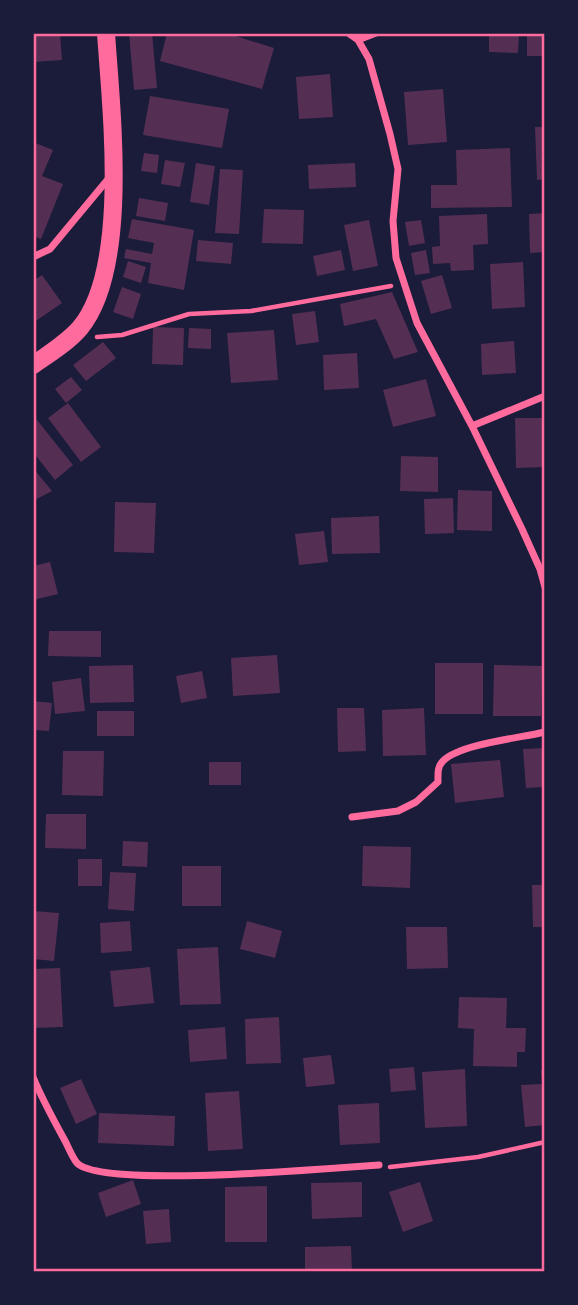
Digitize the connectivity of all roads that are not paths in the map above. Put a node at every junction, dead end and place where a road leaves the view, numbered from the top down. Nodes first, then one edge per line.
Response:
1 (106, 33) edge
2 (348, 33) edge
3 (376, 33) edge
4 (358, 40) junction
5 (114, 173) junction
6 (33, 257) edge
7 (33, 365) edge
8 (545, 396) edge
9 (472, 426) junction
10 (545, 587) edge
11 (545, 732) edge
12 (352, 817) dead end
13 (33, 1077) edge
14 (379, 1165) road end

1 - 5 main road
2 - 4 street
3 - 4 street
4 - 9 street
5 - 6 street
5 - 7 main road
8 - 9 street
9 - 10 street
11 - 12 street
13 - 14 street

